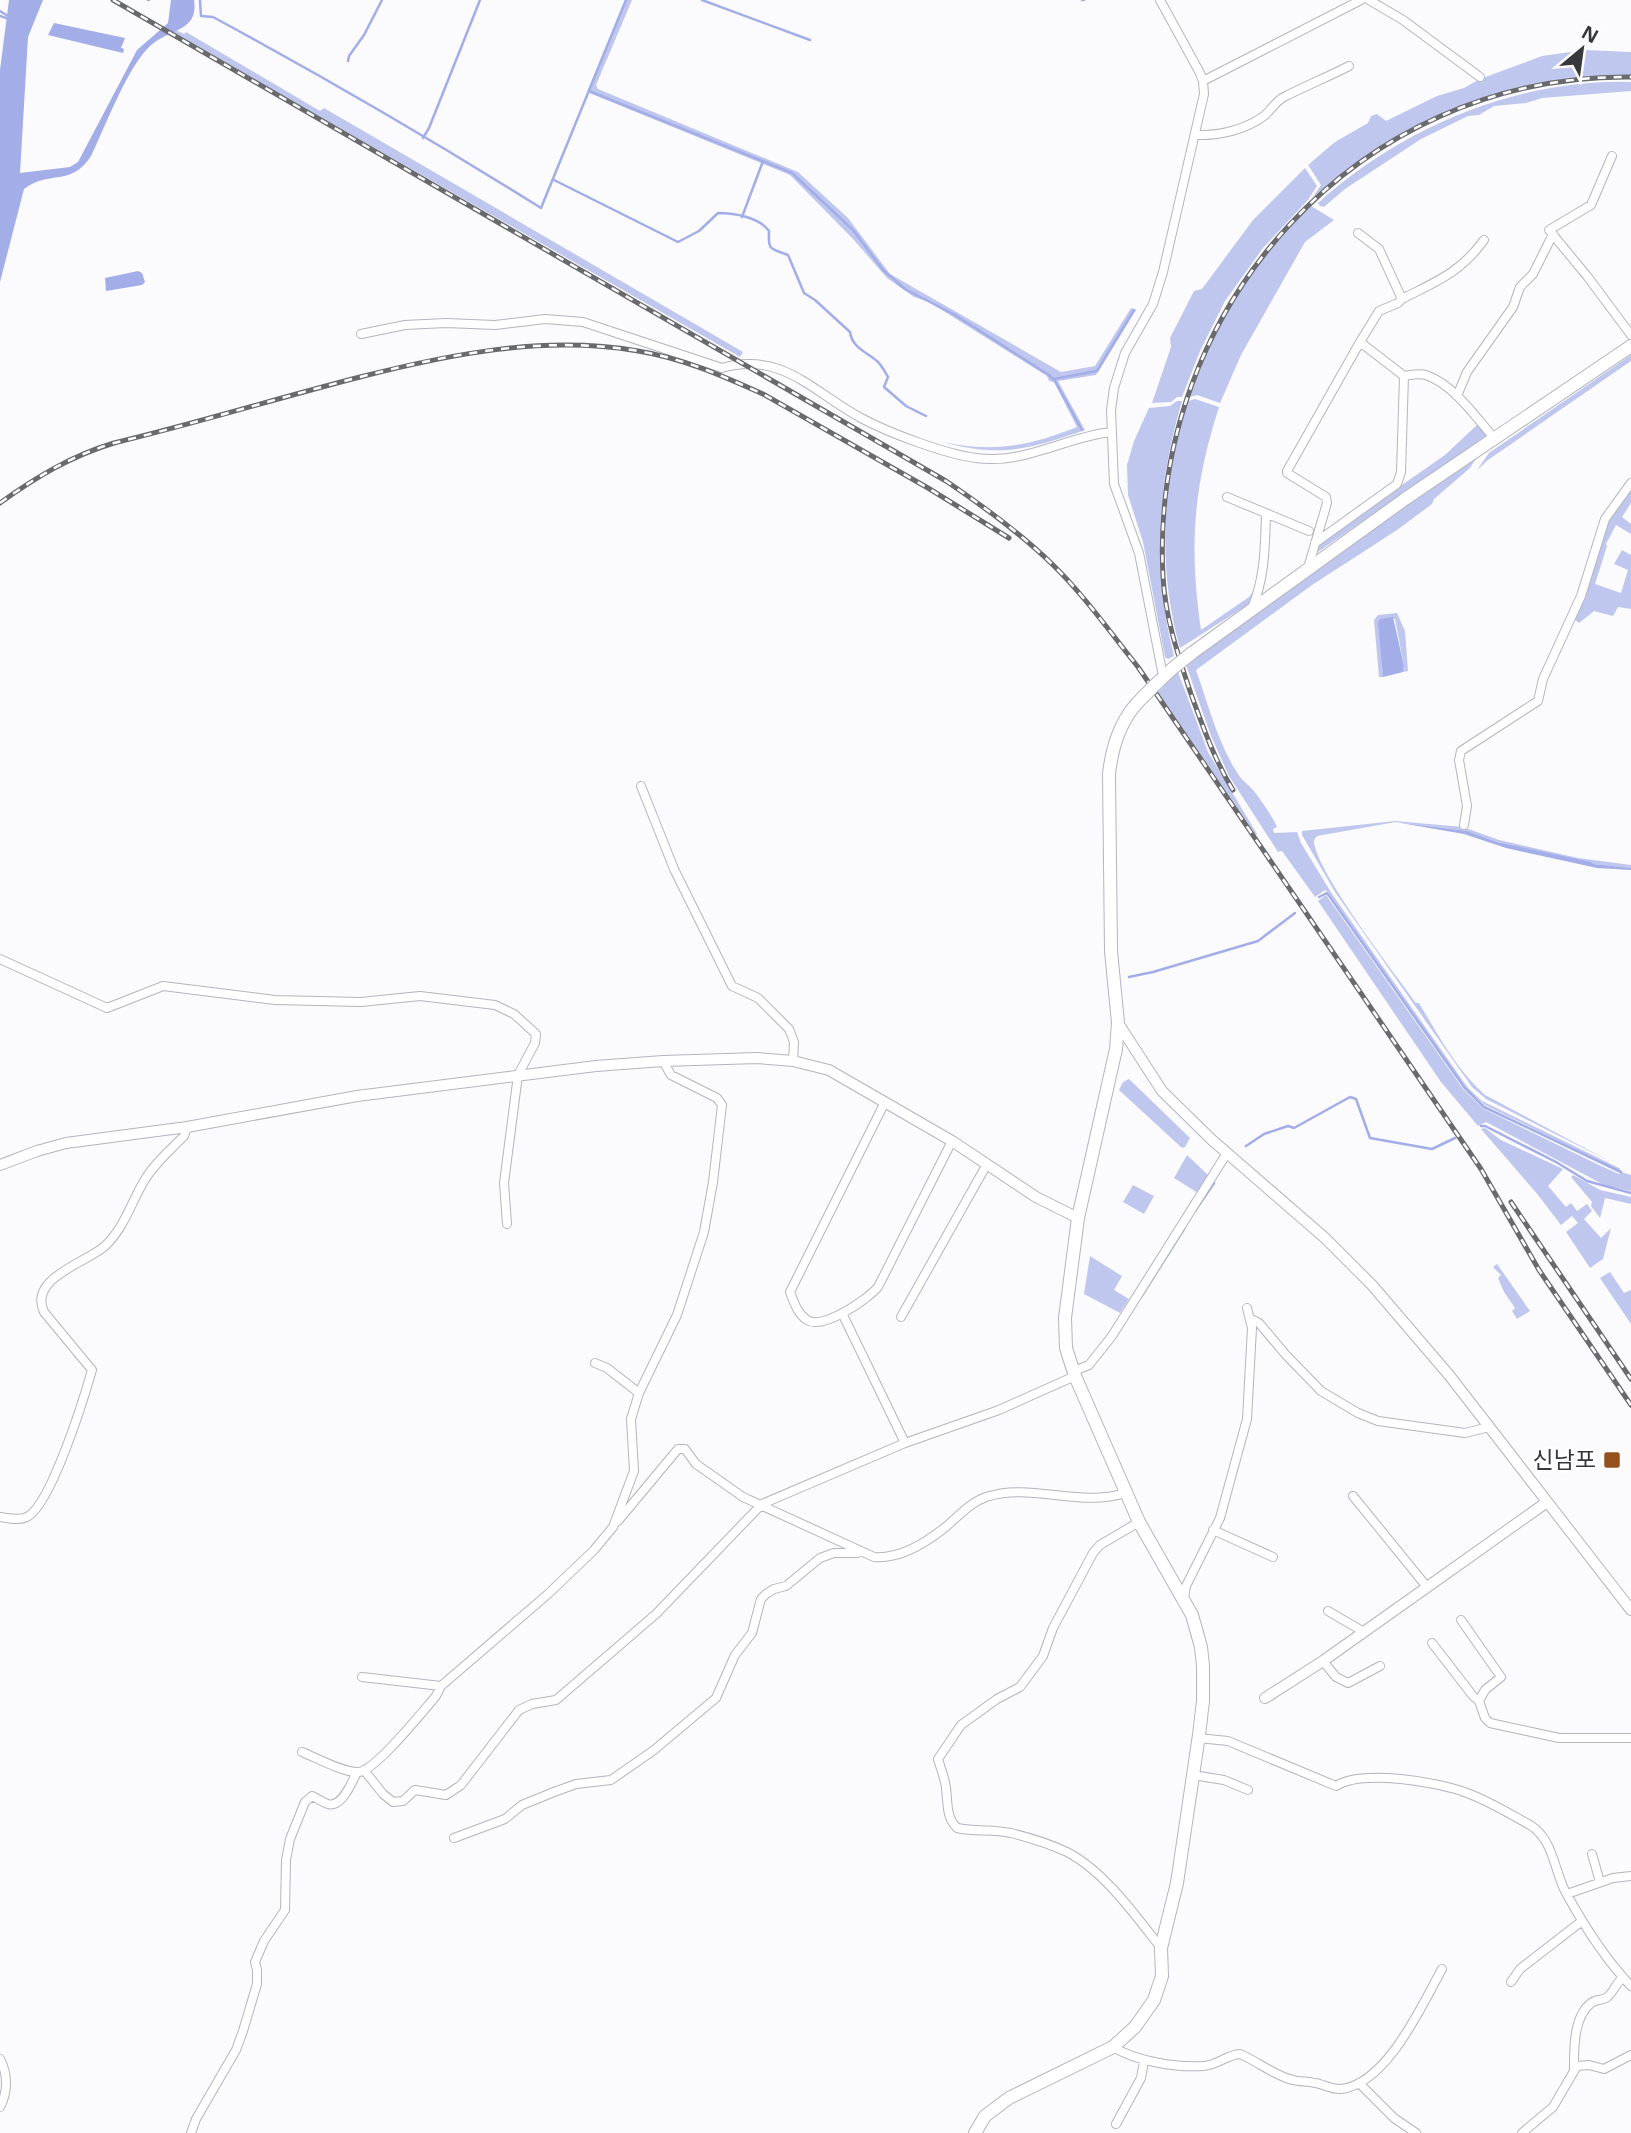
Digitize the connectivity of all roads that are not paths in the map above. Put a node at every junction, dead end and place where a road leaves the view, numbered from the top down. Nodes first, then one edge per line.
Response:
1 (1160, 0) edge
2 (1361, 0) edge
3 (1369, 0) edge
4 (1349, 66) dead end
5 (1480, 77) dead end
6 (1203, 81) junction
7 (1196, 135) junction
8 (1612, 156) dead end
9 (1358, 233) dead end
10 (1553, 234) junction
11 (1484, 240) dead end
12 (1402, 299) junction
13 (361, 334) dead end
14 (1631, 335) edge
15 (1360, 342) junction
16 (1631, 346) edge
17 (1404, 376) junction
18 (1457, 396) junction
19 (1111, 432) junction
20 (1494, 438) junction
21 (1631, 483) edge
22 (1227, 497) dead end
23 (1266, 513) junction
24 (1309, 531) dead end
25 (1315, 543) junction
26 (1308, 568) junction
27 (1251, 610) junction
28 (1164, 676) junction
29 (641, 786) dead end
30 (1464, 825) dead end
31 (0, 959) edge
32 (1118, 1023) junction
33 (663, 1061) junction
34 (793, 1061) junction
35 (518, 1075) junction
36 (885, 1102) junction
37 (187, 1127) junction
38 (952, 1141) junction
39 (1227, 1153) junction
40 (987, 1164) junction
41 (0, 1165) edge
42 (1078, 1218) junction
43 (508, 1224) dead end
44 (1247, 1308) dead end
45 (842, 1313) junction
46 (901, 1317) dead end
47 (1251, 1319) junction
48 (595, 1363) dead end
49 (1074, 1373) junction
50 (639, 1393) junction
51 (1489, 1427) junction
52 (905, 1443) junction
53 (1125, 1493) junction
54 (1353, 1496) dead end
55 (1547, 1502) junction
56 (762, 1504) junction
57 (0, 1517) edge
58 (1139, 1522) junction
59 (613, 1527) junction
60 (1213, 1531) junction
61 (861, 1553) junction
62 (1273, 1557) dead end
63 (1427, 1587) junction
64 (1184, 1598) junction
65 (1631, 1610) edge
66 (1328, 1611) dead end
67 (1461, 1620) dead end
68 (1364, 1632) junction
69 (1432, 1643) dead end
70 (1323, 1661) junction
71 (1380, 1666) dead end
72 (362, 1677) dead end
73 (441, 1686) junction
74 (1265, 1698) dead end
75 (1479, 1700) junction
76 (1198, 1738) junction
77 (1631, 1738) edge
78 (302, 1752) dead end
79 (361, 1771) junction
80 (1193, 1774) junction
81 (1248, 1790) dead end
82 (454, 1838) dead end
83 (1592, 1854) dead end
84 (1631, 1876) edge
85 (1600, 1882) junction
86 (1567, 1894) junction
87 (1582, 1921) junction
88 (1161, 1948) junction
89 (1442, 1969) dead end
90 (1623, 1978) junction
91 (1511, 1982) dead end
92 (1631, 1986) edge
93 (1113, 2047) junction
94 (1631, 2055) edge
95 (0, 2059) edge
96 (1144, 2061) junction
97 (1574, 2070) junction
98 (1359, 2083) junction
99 (0, 2107) edge
100 (1116, 2124) dead end
101 (191, 2133) edge
102 (975, 2133) edge
103 (1416, 2133) edge
104 (1522, 2133) edge

1 - 6 street
2 - 6 street
3 - 5 street
4 - 7 street
6 - 7 street
7 - 19 street
8 - 10 street
9 - 12 street
10 - 14 street
10 - 18 street
11 - 12 street
12 - 15 street
13 - 19 street
15 - 17 street
15 - 25 street
16 - 20 main road
17 - 18 street
17 - 25 street
18 - 20 street
19 - 28 street
20 - 26 main road
21 - 30 street
22 - 23 street
23 - 24 street
23 - 27 street
25 - 26 street
26 - 27 main road
27 - 28 main road, bridge
28 - 32 main road, bridge
29 - 34 street
31 - 35 street
32 - 39 main road
32 - 42 main road
33 - 34 main road
33 - 35 main road
33 - 50 street
34 - 36 main road
35 - 37 main road
35 - 43 street
36 - 38 main road
36 - 45 street
37 - 41 main road
37 - 57 street
38 - 40 main road
38 - 45 street
39 - 49 street
39 - 51 main road
40 - 42 main road
40 - 46 street
42 - 49 main road
44 - 47 street
45 - 52 street
47 - 51 street
47 - 60 street
48 - 50 street
49 - 52 street
49 - 53 main road
50 - 59 street
51 - 55 main road
52 - 56 street
53 - 58 main road
53 - 61 street
54 - 63 street
55 - 63 main road
55 - 65 main road
56 - 59 street
56 - 61 street
56 - 79 street
58 - 64 main road
58 - 88 street
59 - 73 street
60 - 62 street
60 - 64 street
61 - 82 street
63 - 68 main road
64 - 76 main road
66 - 68 street
67 - 75 street
68 - 70 main road
69 - 75 street
70 - 71 street
70 - 74 main road
72 - 73 street
73 - 79 street
75 - 77 street
76 - 80 main road
76 - 86 street
78 - 79 street
79 - 101 street
80 - 81 street
80 - 88 main road
83 - 85 street
84 - 85 street
85 - 86 street
86 - 87 street
87 - 90 street
87 - 91 street
88 - 93 main road
89 - 98 street
90 - 92 street
90 - 97 street
93 - 96 street
93 - 102 main road
94 - 97 street
95 - 99 street
96 - 98 street
96 - 100 street
97 - 104 street
98 - 103 street

